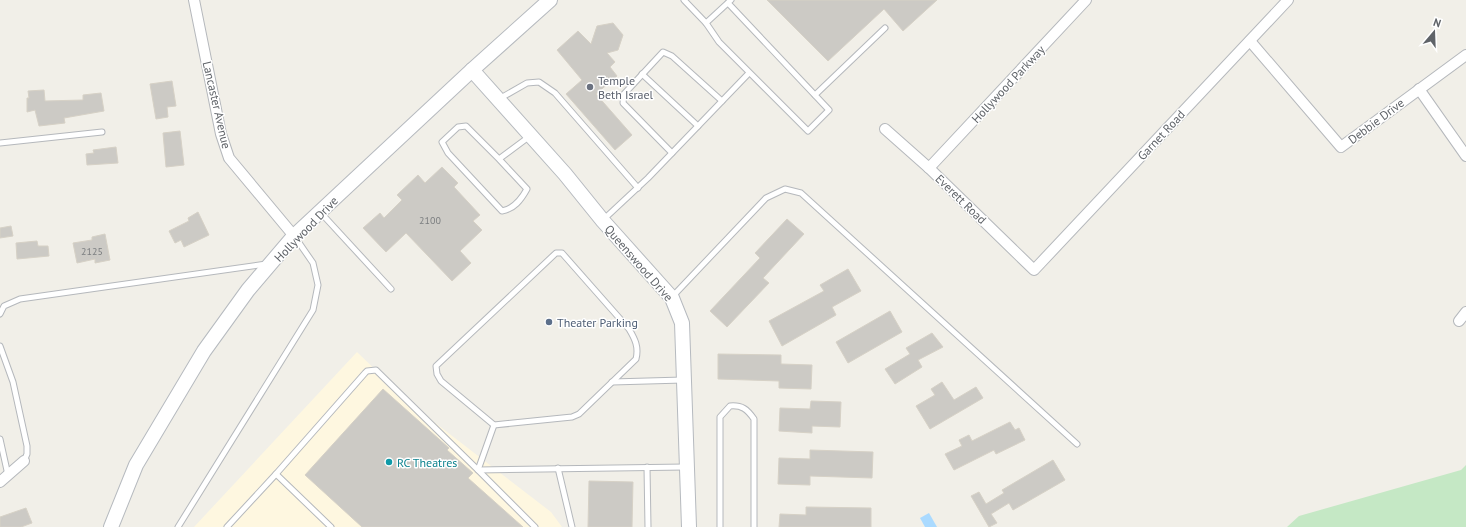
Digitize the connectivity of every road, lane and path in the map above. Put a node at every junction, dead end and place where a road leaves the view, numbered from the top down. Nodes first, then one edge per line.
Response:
1 (194, 0) edge
2 (550, 0) edge
3 (684, 0) edge
4 (1086, 0) edge
5 (1288, 0) edge
6 (729, 2) edge
7 (706, 22) junction
8 (885, 28) dead end
9 (1250, 41) junction
10 (1466, 55) edge
11 (472, 70) junction
12 (749, 72) junction
13 (642, 74) junction
14 (1419, 89) junction
15 (815, 95) junction
16 (498, 99) junction
17 (722, 101) junction
18 (698, 126) junction
19 (885, 129) dead end
20 (102, 132) dead end
21 (531, 136) junction
22 (0, 143) edge
23 (672, 153) junction
24 (1466, 156) edge
25 (499, 159) junction
26 (930, 168) junction
27 (638, 188) junction
28 (320, 212) junction
29 (603, 221) junction
30 (294, 236) junction
31 (271, 263) junction
32 (1034, 270) joint
33 (391, 289) dead end
34 (672, 298) junction
35 (1466, 312) edge
36 (0, 314) edge
37 (1459, 321) dead end
38 (0, 346) edge
39 (686, 380) junction
40 (612, 382) junction
41 (494, 425) junction
42 (0, 439) edge
43 (1077, 444) dead end
44 (24, 461) joint
45 (688, 466) junction
46 (647, 467) junction
47 (558, 468) junction
48 (478, 470) junction
49 (276, 474) junction
50 (8, 475) junction
51 (0, 482) edge
52 (111, 527) edge
53 (178, 527) edge
54 (227, 527) edge
55 (331, 527) edge
56 (535, 527) edge
57 (572, 527) edge
58 (648, 527) edge
59 (689, 527) edge
60 (720, 527) edge
61 (754, 527) edge

1 - 30 street, Lancaster Avenue
2 - 11 main road, Hollywood Drive
3 - 7 lane
4 - 26 street, Hollywood Parkway
5 - 9 street, Garnet Road
6 - 7 lane
6 - 15 lane
7 - 12 lane
8 - 15 lane
9 - 14 street, Debbie Drive
9 - 32 street, Garnet Road
10 - 14 street, Debbie Drive
11 - 16 main road, Queenswood Drive
11 - 28 main road, Hollywood Drive
12 - 15 lane
12 - 17 lane
13 - 17 lane
13 - 18 lane
13 - 23 lane
14 - 24 street
16 - 21 main road, Queenswood Drive
16 - 27 lane
17 - 18 lane
18 - 23 lane
19 - 26 street, Everett Road
20 - 22 lane
21 - 25 lane
21 - 29 main road, Queenswood Drive
23 - 27 lane
25 - 25 lane
26 - 32 street, Everett Road
27 - 29 lane
28 - 30 main road, Hollywood Drive
28 - 33 lane
29 - 34 main road, Queenswood Drive
30 - 31 main road, Hollywood Drive
30 - 53 lane
31 - 36 lane
31 - 52 main road, Hollywood Drive
34 - 39 main road, Queenswood Drive
34 - 43 lane
35 - 37 street
38 - 44 lane
39 - 40 lane
39 - 45 main road, Queenswood Drive
40 - 41 lane
40 - 41 lane
41 - 48 lane
42 - 50 lane
44 - 50 street
45 - 46 lane
45 - 59 main road, Queenswood Drive
46 - 47 lane
46 - 58 lane
47 - 48 lane
47 - 57 lane
48 - 49 lane
48 - 56 lane
49 - 54 lane
49 - 55 lane
50 - 51 street
60 - 61 lane

